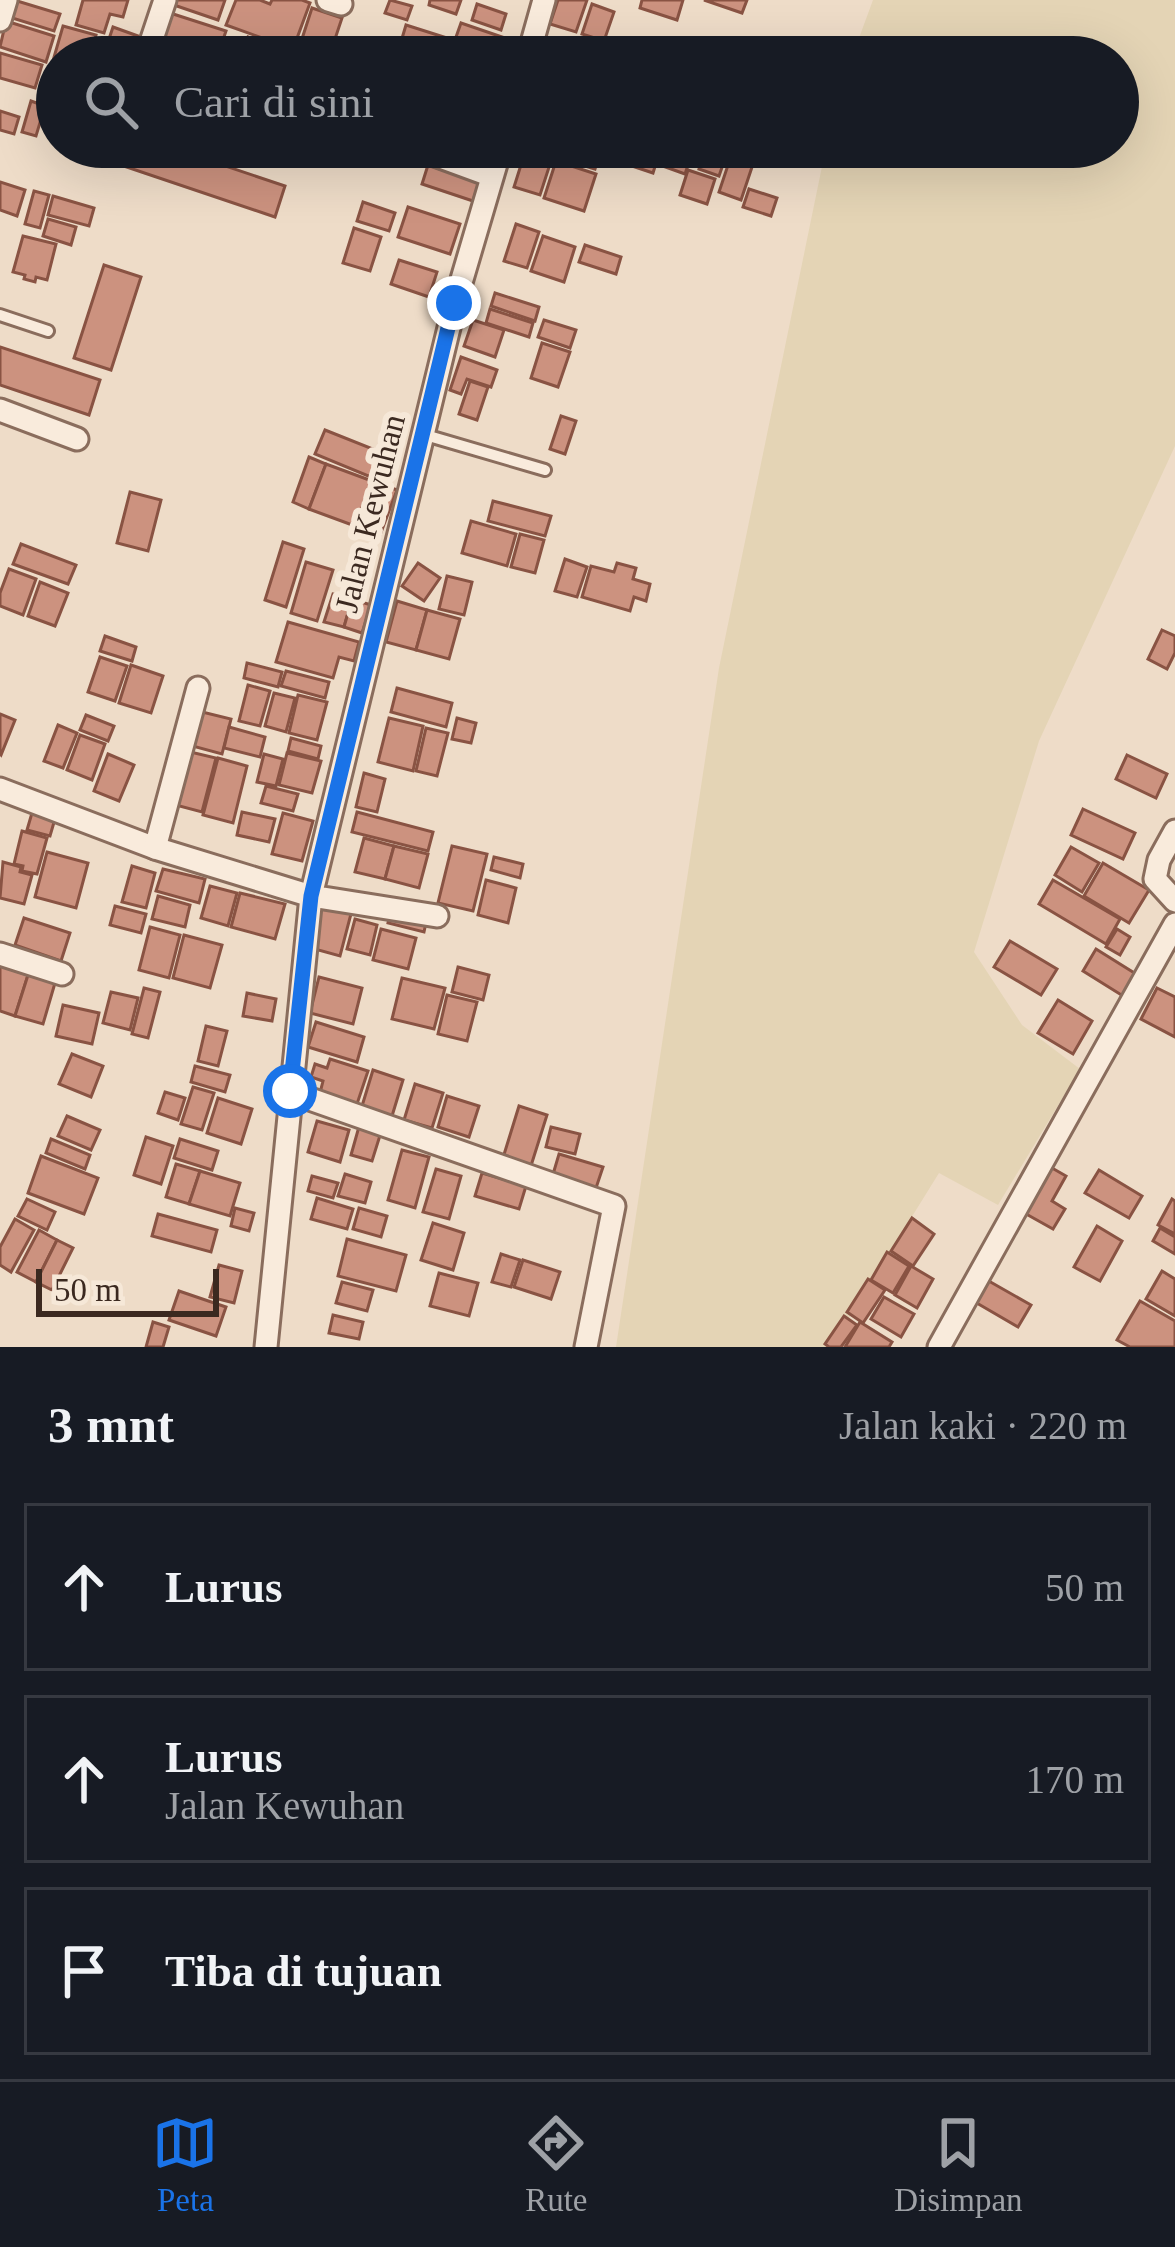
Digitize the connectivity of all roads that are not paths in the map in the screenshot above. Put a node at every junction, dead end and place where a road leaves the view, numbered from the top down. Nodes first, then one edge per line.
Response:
1 (6, 0) edge
2 (165, 0) edge
3 (544, 0) edge
4 (0, 20) edge
5 (153, 36) edge
6 (534, 36) edge
7 (470, 168) edge
8 (494, 168) edge
9 (492, 176) junction
10 (0, 315) edge
11 (49, 331) dead end
12 (0, 410) edge
13 (422, 434) junction
14 (77, 439) dead end
15 (545, 470) dead end
16 (197, 688) dead end
17 (0, 788) edge
18 (1175, 830) edge
19 (155, 848) junction
20 (311, 896) junction
21 (1175, 901) edge
22 (437, 916) dead end
23 (1175, 924) edge
24 (0, 954) edge
25 (62, 974) dead end
26 (290, 1091) junction
27 (266, 1347) edge
28 (586, 1347) edge
29 (939, 1347) edge

1 - 4 street
2 - 5 street
3 - 6 street
7 - 9 street
8 - 9 street, Jalan Kewuhan
9 - 13 street, Jalan Kewuhan
10 - 11 lane
12 - 14 street
13 - 15 lane
13 - 20 street, Jalan Kewuhan
16 - 19 street
17 - 19 street
18 - 21 street
19 - 20 street
20 - 22 street
20 - 26 street, Jalan Kewuhan
23 - 29 street
24 - 25 street
26 - 27 street, Jalan Kewuhan
26 - 28 street

